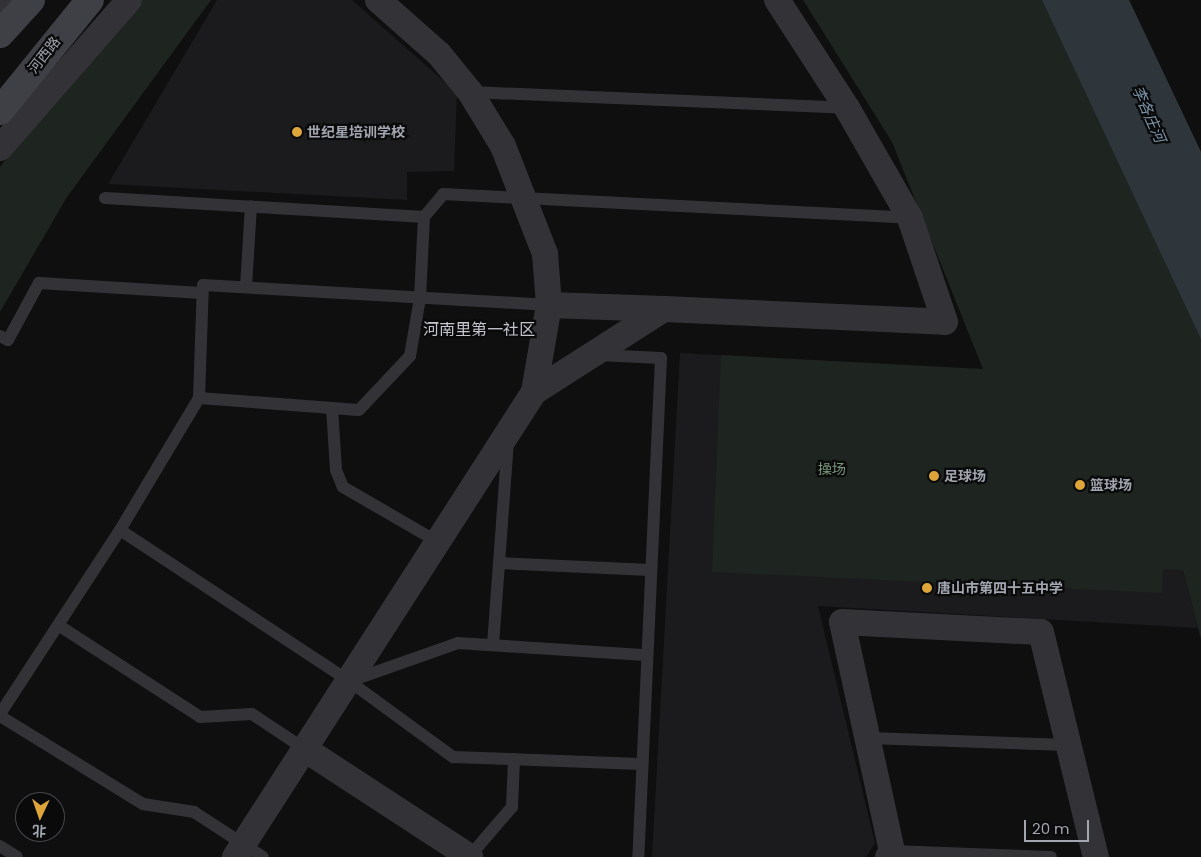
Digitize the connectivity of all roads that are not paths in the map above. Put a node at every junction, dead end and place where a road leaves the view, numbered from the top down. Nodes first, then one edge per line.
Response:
1 (3, 0) edge
2 (30, 0) edge
3 (90, 0) edge
4 (129, 0) edge
5 (378, 0) edge
6 (778, 0) edge
7 (0, 3) edge
8 (0, 34) edge
9 (470, 92) junction
10 (847, 108) junction
11 (0, 111) edge
12 (0, 148) edge
13 (105, 198) dead end
14 (524, 198) junction
15 (251, 206) junction
16 (424, 217) junction
17 (910, 218) junction
18 (246, 287) junction
19 (202, 293) junction
20 (420, 298) junction
21 (549, 305) junction
22 (664, 309) junction
23 (0, 336) edge
24 (592, 355) junction
25 (534, 392) junction
26 (199, 398) junction
27 (332, 408) junction
28 (509, 427) junction
29 (120, 530) junction
30 (436, 541) junction
31 (499, 563) junction
32 (650, 570) junction
33 (58, 625) junction
34 (493, 645) junction
35 (646, 656) junction
36 (349, 681) junction
37 (0, 715) edge
38 (868, 738) junction
39 (1069, 745) junction
40 (306, 750) junction
41 (514, 760) junction
42 (641, 764) junction
43 (0, 846) edge
44 (247, 853) edge
45 (890, 854) edge
46 (17, 857) edge
47 (469, 857) edge
48 (638, 857) edge
49 (1051, 857) edge
50 (1096, 857) edge

1 - 7 street
2 - 8 main road
3 - 11 main road, 河西路
4 - 12 street
5 - 9 street
6 - 10 street
9 - 10 lane
9 - 14 street
10 - 17 street
13 - 15 lane
14 - 16 lane
14 - 17 lane
14 - 21 street
15 - 16 lane
15 - 18 lane
16 - 20 lane
17 - 22 street
18 - 19 lane
18 - 20 lane
19 - 23 lane
19 - 26 lane
20 - 21 lane
20 - 27 lane
21 - 22 street
21 - 25 street
22 - 24 street
24 - 25 street
24 - 32 lane
25 - 28 street
26 - 27 lane
26 - 29 lane
27 - 30 lane
28 - 30 street
28 - 31 lane
29 - 33 lane
29 - 36 lane
30 - 36 street
31 - 32 lane
31 - 34 lane
32 - 35 lane
33 - 37 lane
33 - 40 lane
34 - 35 lane
34 - 36 lane
35 - 42 lane
36 - 40 street
36 - 41 lane
37 - 44 lane
38 - 39 lane
38 - 39 street
38 - 45 street
39 - 50 street
40 - 44 street
40 - 47 street
41 - 42 lane
41 - 47 lane
42 - 48 lane
43 - 46 lane
45 - 49 lane

